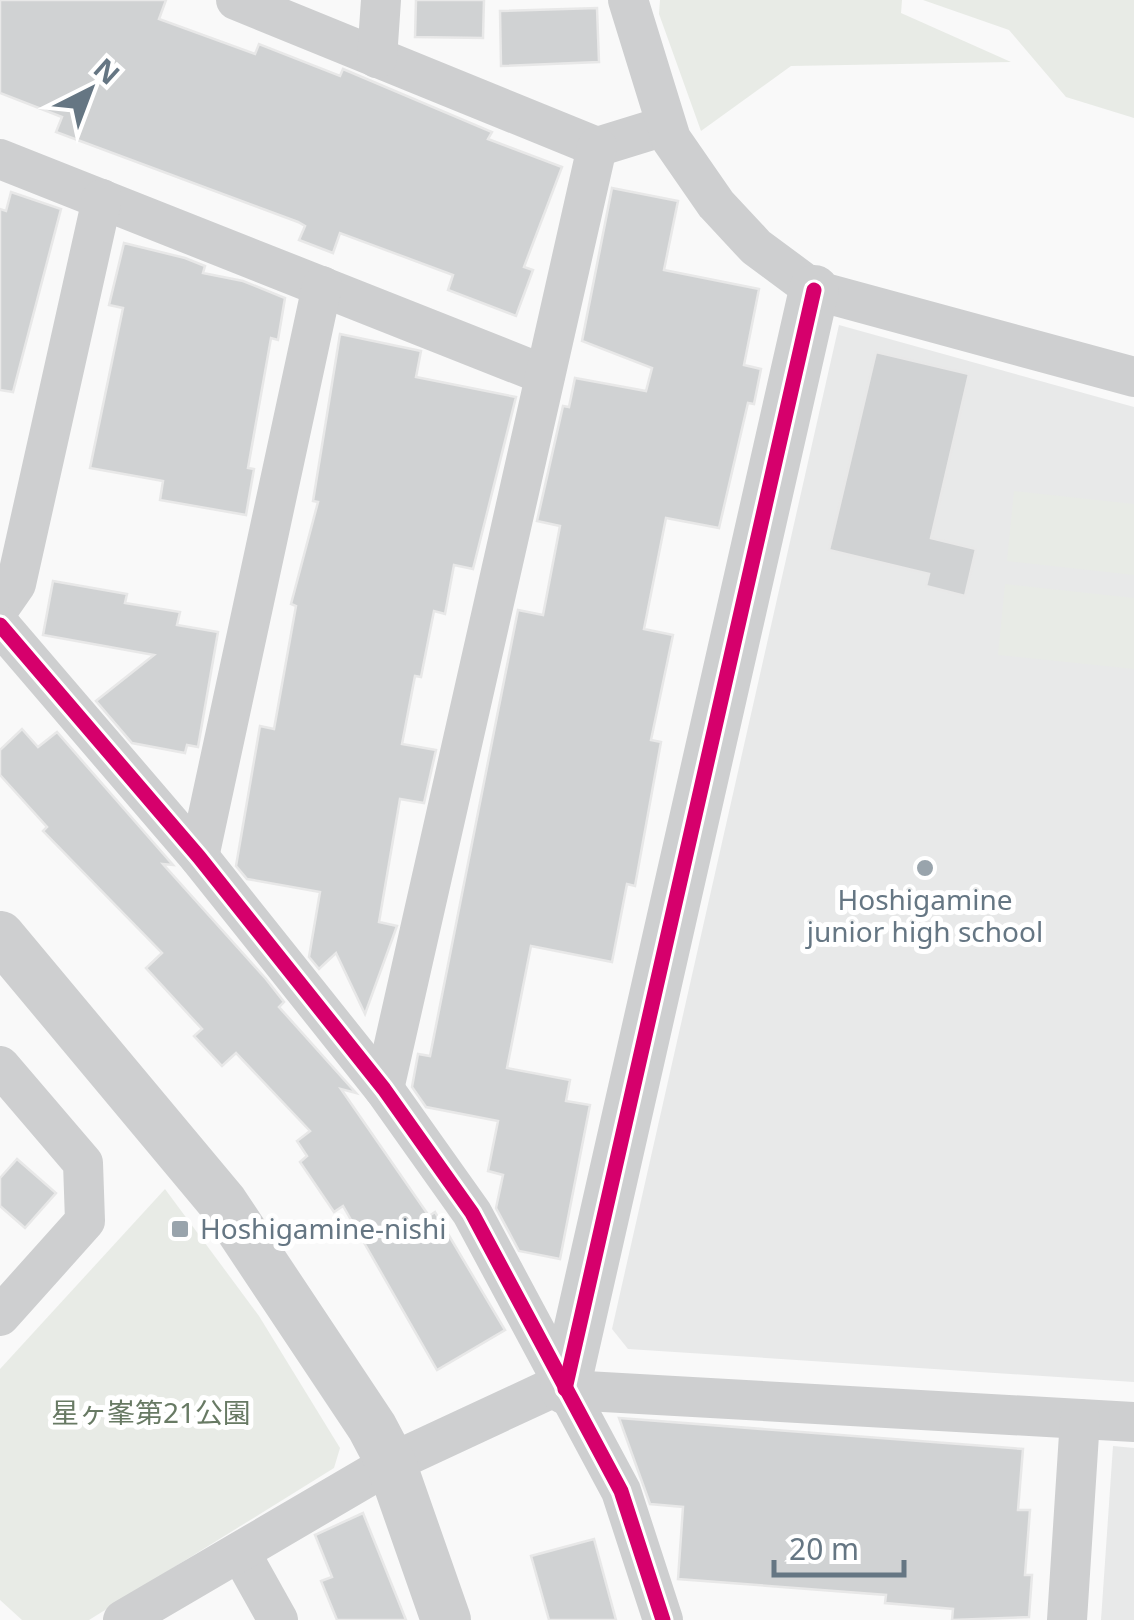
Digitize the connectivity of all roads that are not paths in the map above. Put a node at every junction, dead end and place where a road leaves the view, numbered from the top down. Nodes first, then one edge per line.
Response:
1 (236, 0) edge
2 (381, 0) edge
3 (628, 0) edge
4 (377, 58) junction
5 (665, 126) junction
6 (597, 147) junction
7 (0, 159) edge
8 (102, 199) junction
9 (322, 286) junction
10 (814, 290) junction
11 (545, 375) junction
12 (1134, 377) edge
13 (0, 607) edge
14 (0, 625) edge
15 (199, 857) junction
16 (0, 936) edge
17 (0, 1066) edge
18 (384, 1089) junction
19 (0, 1316) edge
20 (565, 1388) junction
21 (1080, 1419) junction
22 (1134, 1422) edge
23 (391, 1462) junction
24 (240, 1552) junction
25 (124, 1620) edge
26 (278, 1620) edge
27 (446, 1620) edge
28 (663, 1620) edge
29 (1068, 1620) edge

1 - 4 street
2 - 4 street
3 - 5 street
4 - 6 street
5 - 6 street
5 - 10 street
6 - 11 street
7 - 8 street
8 - 9 street
8 - 13 street
9 - 11 street
9 - 15 street
10 - 12 street
10 - 20 street
11 - 18 street
14 - 15 street
15 - 18 street
16 - 23 street
17 - 19 street
18 - 20 street
20 - 21 street
20 - 23 street
20 - 28 street
21 - 22 street
21 - 29 street
23 - 24 street
23 - 27 street
24 - 25 street
24 - 26 street

